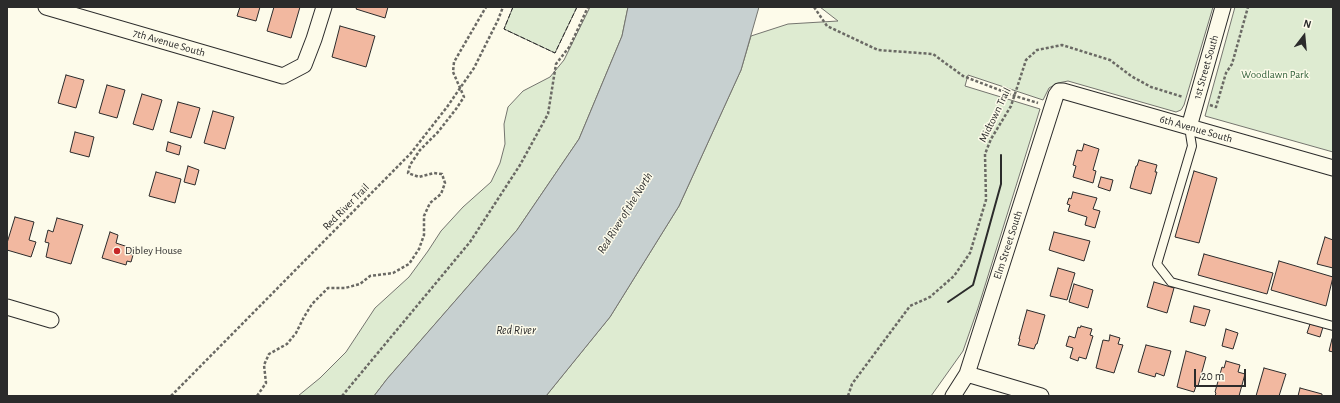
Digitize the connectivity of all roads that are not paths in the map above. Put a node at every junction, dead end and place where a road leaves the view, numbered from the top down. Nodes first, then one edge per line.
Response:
1 (46, 7) edge
2 (324, 7) edge
3 (1223, 7) edge
4 (1059, 91) joint
5 (1189, 127) junction
6 (1333, 168) edge
7 (7, 307) edge
8 (50, 320) dead end
9 (1333, 326) edge
10 (967, 374) junction
11 (953, 396) edge
12 (1041, 396) edge

1 - 2 street, 7th Avenue South
3 - 5 street, 1st Street South
4 - 5 street, 6th Avenue South
4 - 10 street, Elm Street South
5 - 6 street, 6th Avenue South
5 - 9 lane
7 - 8 street
10 - 11 street, Elm Street South
10 - 12 street

